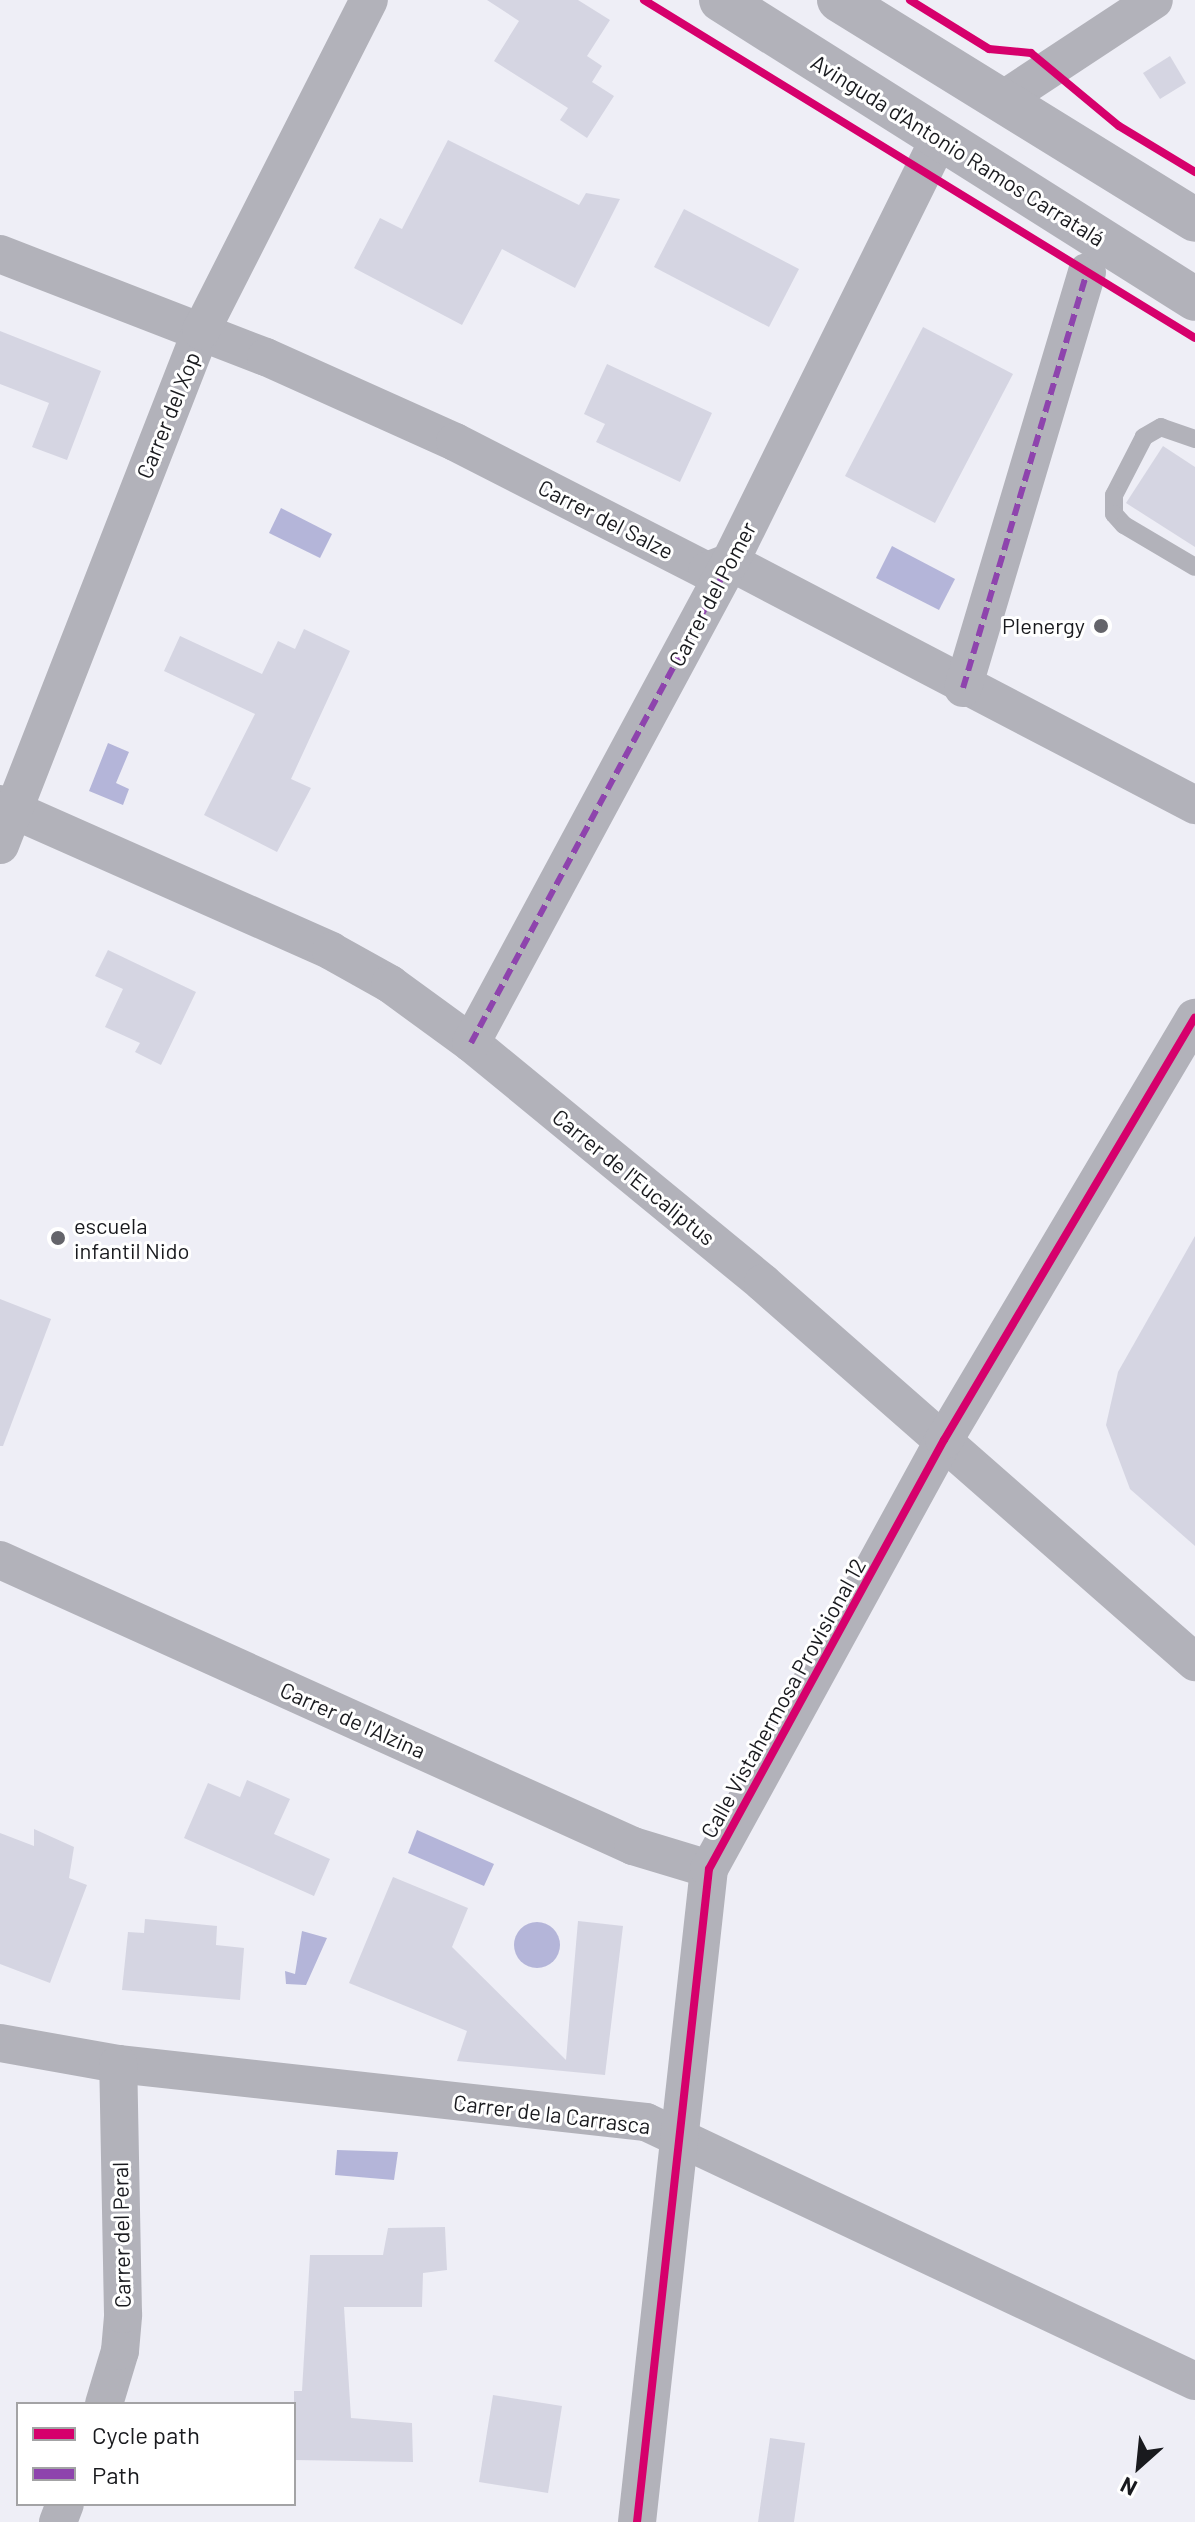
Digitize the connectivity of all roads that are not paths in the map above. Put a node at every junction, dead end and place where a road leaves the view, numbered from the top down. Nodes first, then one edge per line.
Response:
1 (369, 0) edge
2 (721, 0) edge
3 (839, 0) edge
4 (1154, 0) edge
5 (1001, 101) junction
6 (940, 138) junction
7 (1195, 220) edge
8 (0, 254) edge
9 (1087, 272) dead end
10 (1195, 299) edge
11 (201, 331) junction
12 (1195, 439) edge
13 (730, 562) junction
14 (1195, 567) edge
15 (963, 688) junction
16 (1195, 805) edge
17 (4, 820) edge
18 (1195, 1018) edge
19 (471, 1043) junction
20 (944, 1440) junction
21 (0, 1560) edge
22 (1195, 1662) edge
23 (709, 1869) junction
24 (0, 2043) edge
25 (118, 2064) junction
26 (679, 2136) junction
27 (1195, 2381) edge
28 (105, 2402) edge
29 (637, 2522) edge

1 - 11 street, Carrer del Xop
2 - 6 main road, Avinguda d'Antonio Ramos Carratalá
3 - 5 main road
4 - 5 street
5 - 7 main road
6 - 10 main road, Avinguda d'Antonio Ramos Carratalá
6 - 13 street, Carrer del Pomer
8 - 11 street, Carrer del Salze
9 - 15 street
11 - 13 street, Carrer del Salze
11 - 17 street, Carrer del Xop
12 - 14 lane
13 - 15 street
13 - 19 street, Carrer del Pomer
15 - 16 street
17 - 19 street, Carrer de l'Eucaliptus
18 - 20 street, Calle Vistahermosa Provisional 12
19 - 20 street, Carrer de l'Eucaliptus
20 - 22 street, Carrer de l'Eucaliptus
20 - 23 street, Calle Vistahermosa Provisional 12
21 - 23 street, Carrer de l'Alzina
23 - 26 street, Calle Vistahermosa Provisional 12
24 - 25 street, Carrer de la Carrasca
25 - 26 street, Carrer de la Carrasca
25 - 28 street, Carrer del Peral
26 - 27 street, Carrer de la Carrasca
26 - 29 street, Calle Vistahermosa Provisional 12

